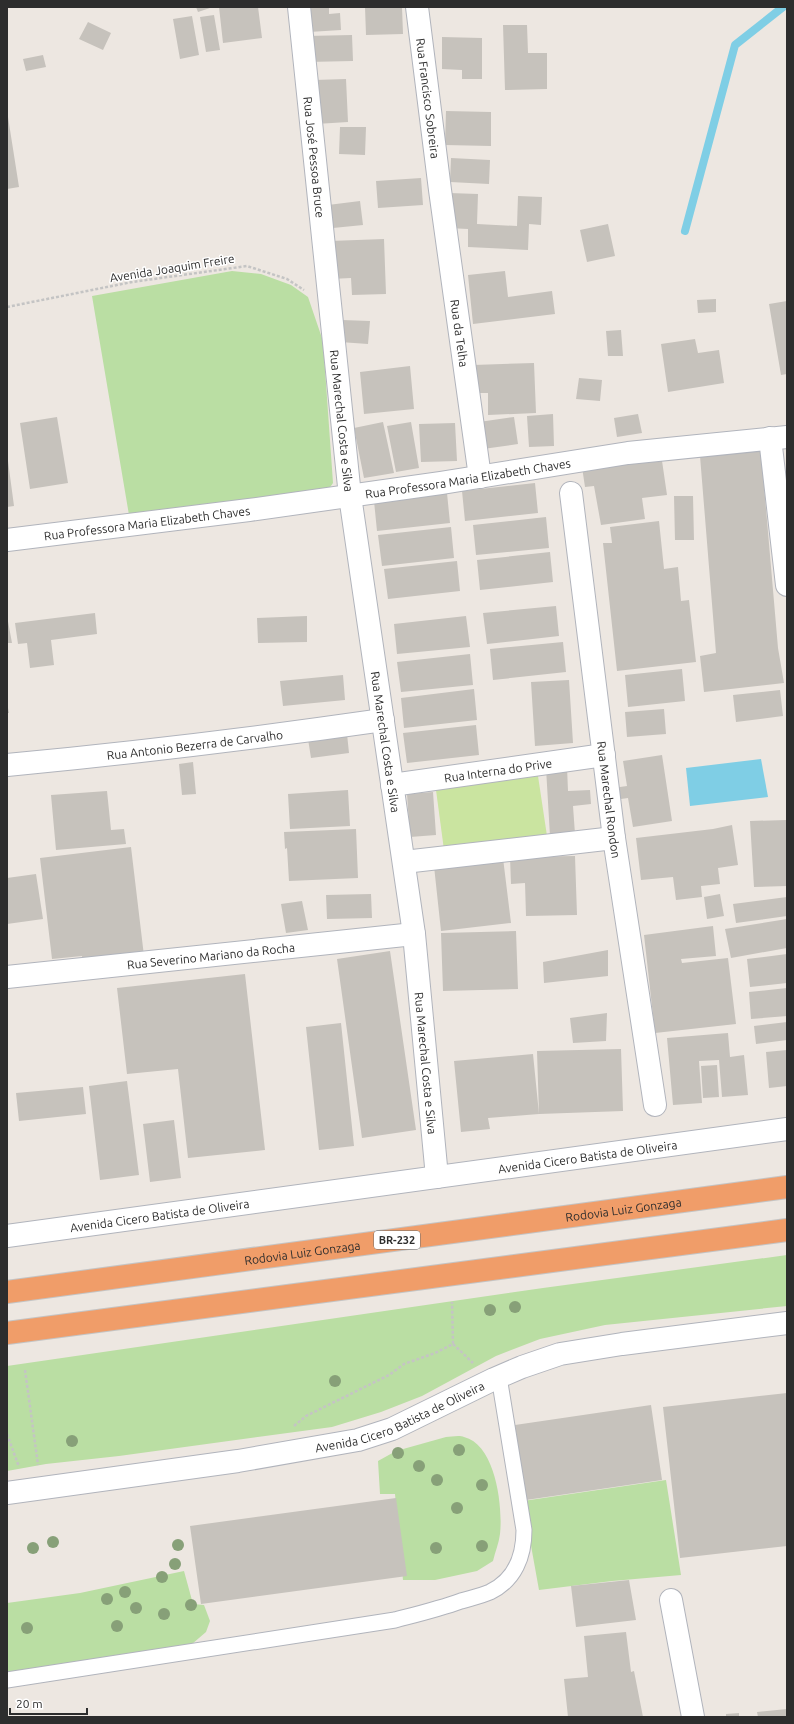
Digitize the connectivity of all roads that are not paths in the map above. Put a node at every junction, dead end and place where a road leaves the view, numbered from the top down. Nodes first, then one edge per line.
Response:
1 (299, 7) edge
2 (417, 7) edge
3 (440, 190) joint
4 (331, 307) joint
5 (778, 438) edge
6 (480, 477) junction
7 (571, 493) dead end
8 (350, 496) junction
9 (7, 540) edge
10 (787, 585) edge
11 (383, 720) junction
12 (604, 755) junction
13 (7, 765) edge
14 (392, 785) junction
15 (614, 838) junction
16 (404, 862) junction
17 (414, 934) junction
18 (7, 977) edge
19 (655, 1106) dead end
20 (787, 1129) edge
21 (437, 1177) junction
22 (787, 1187) edge
23 (787, 1230) edge
24 (7, 1236) edge
25 (7, 1292) edge
26 (787, 1323) edge
27 (7, 1333) edge
28 (499, 1377) junction
29 (7, 1493) edge
30 (671, 1600) dead end
31 (7, 1680) edge
32 (693, 1717) edge

1 - 4 street, Rua José Pessoa Bruce
2 - 3 street, Rua Francisco Sobreira
3 - 6 street, Rua da Telha
4 - 8 street, Rua Marechal Costa e Silva
5 - 6 street, Rua Professora Maria Elizabeth Chaves
5 - 10 street
6 - 8 street, Rua Professora Maria Elizabeth Chaves
7 - 12 street, Rua Marechal Rondon
8 - 9 street, Rua Professora Maria Elizabeth Chaves
8 - 11 street, Rua Marechal Costa e Silva
11 - 13 street, Rua Antonio Bezerra de Carvalho
11 - 14 street, Rua Marechal Costa e Silva
12 - 14 street, Rua Interna do Prive
12 - 15 street, Rua Marechal Rondon
14 - 16 street, Rua Marechal Costa e Silva
15 - 16 street
15 - 19 street, Rua Marechal Rondon
16 - 17 street, Rua Marechal Costa e Silva
17 - 18 street, Rua Severino Mariano da Rocha
17 - 21 street, Rua Marechal Costa e Silva
20 - 21 street, Avenida Cicero Batista de Oliveira
21 - 24 street, Avenida Cicero Batista de Oliveira
22 - 25 highway, Rodovia Luiz Gonzaga / BR-232
23 - 27 highway
26 - 28 street, Avenida Cicero Batista de Oliveira
28 - 29 street, Avenida Cicero Batista de Oliveira
28 - 31 lane
30 - 32 street

